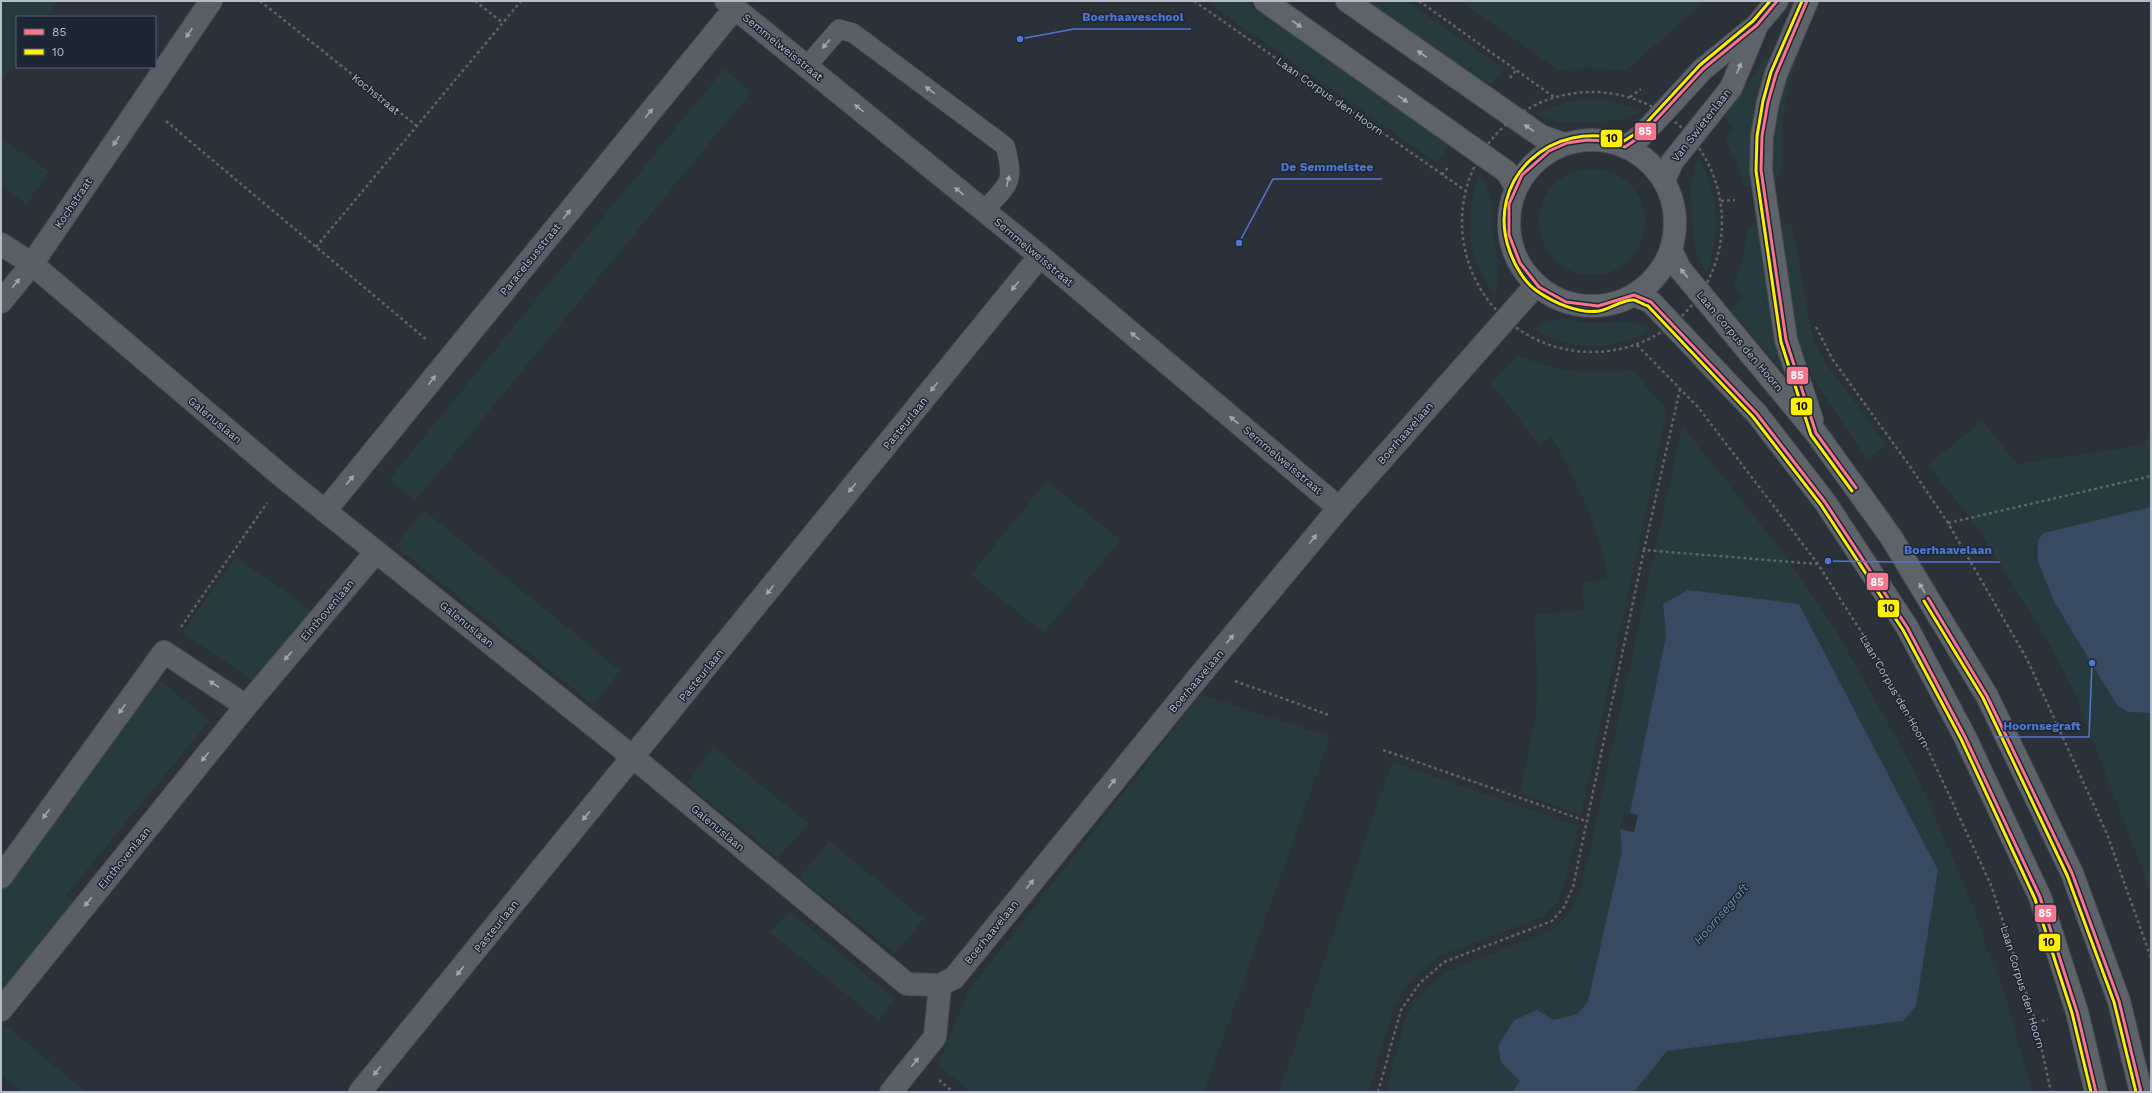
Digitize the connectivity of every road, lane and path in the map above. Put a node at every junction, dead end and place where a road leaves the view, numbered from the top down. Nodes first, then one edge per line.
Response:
1 (211, 1) edge
2 (260, 1) edge
3 (475, 1) edge
4 (521, 1) edge
5 (1194, 1) edge
6 (1265, 1) edge
7 (1347, 1) edge
8 (1419, 1) edge
9 (1777, 1) edge
10 (1807, 1) edge
11 (730, 5) edge
12 (503, 23) junction
13 (1757, 25) junction
14 (807, 66) junction
15 (1555, 97) dead end
16 (142, 102) junction
17 (417, 126) junction
18 (1564, 144) junction
19 (1625, 147) junction
20 (1664, 182) junction
21 (1516, 187) junction
22 (1466, 191) dead end
23 (984, 210) junction
24 (1, 244) edge
25 (316, 247) junction
26 (1671, 250) junction
27 (1040, 256) junction
28 (32, 264) junction
29 (1536, 285) junction
30 (1634, 295) junction
31 (1, 302) edge
32 (1815, 321) dead end
33 (1637, 345) dead end
34 (449, 358) junction
35 (1680, 388) junction
36 (1816, 433) junction
37 (2151, 476) edge
38 (284, 478) junction
39 (1339, 508) junction
40 (325, 511) junction
41 (1948, 523) junction
42 (1644, 550) junction
43 (376, 552) junction
44 (1818, 564) junction
45 (164, 652) junction
46 (1205, 670) junction
47 (246, 706) junction
48 (1329, 715) dead end
49 (1384, 750) dead end
50 (634, 758) junction
51 (1586, 822) junction
52 (1, 877) edge
53 (2151, 958) edge
54 (940, 985) junction
55 (1, 1010) edge
56 (360, 1092) edge
57 (891, 1092) edge
58 (1378, 1092) edge
59 (2051, 1092) edge
60 (2096, 1092) edge
61 (2141, 1092) edge

1 -> 16 street, Kochstraat
2 - 17 path, Kochstraat
3 - 12 path
4 - 12 path
5 - 22 path, Laan Corpus den Hoorn
6 -> 21 main road
18 -> 7 main road
8 - 15 path
9 - 13 main road, Van Swietenlaan
10 - 36 main road
11 - 14 street, Semmelweisstraat
34 -> 11 street, Paracelsusstraat
12 - 17 path
13 - 19 main road, Van Swietenlaan
20 -> 13 main road, Van Swietenlaan
23 -> 14 street, Semmelweisstraat
23 -> 14 lane
16 - 25 path
16 -> 28 street, Kochstraat
17 - 25 path
18 - 19 main road
18 - 21 main road
19 - 20 main road
20 - 26 main road
21 - 29 main road
23 - 27 street, Semmelweisstraat
24 - 28 street, Galenuslaan
25 - 34 path
26 - 30 main road
36 -> 26 main road, Laan Corpus den Hoorn
39 -> 27 street, Semmelweisstraat
27 -> 50 street, Pasteurlaan
31 -> 28 street, Kochstraat
28 - 38 street, Galenuslaan
29 - 30 main road
29 - 39 street, Boerhaavelaan
30 - 60 main road
32 - 41 path
33 - 35 path, Laan Corpus den Hoorn
40 -> 34 street, Paracelsusstraat
35 - 42 path
35 - 44 path, Laan Corpus den Hoorn
61 -> 36 main road, Laan Corpus den Hoorn
37 - 41 path
38 - 40 street, Galenuslaan
38 - 45 path
46 -> 39 street, Boerhaavelaan
40 - 43 street, Galenuslaan
41 - 53 path
42 - 44 path
42 - 51 path
43 -> 47 street, Einthovenlaan
43 - 50 street, Galenuslaan
44 - 59 path, Laan Corpus den Hoorn
47 -> 45 street
45 -> 52 street
46 - 48 path
54 -> 46 street, Boerhaavelaan
47 -> 55 street, Einthovenlaan
49 - 51 path
50 - 54 street, Galenuslaan
50 -> 56 street, Pasteurlaan
51 - 58 path
57 -> 54 street

